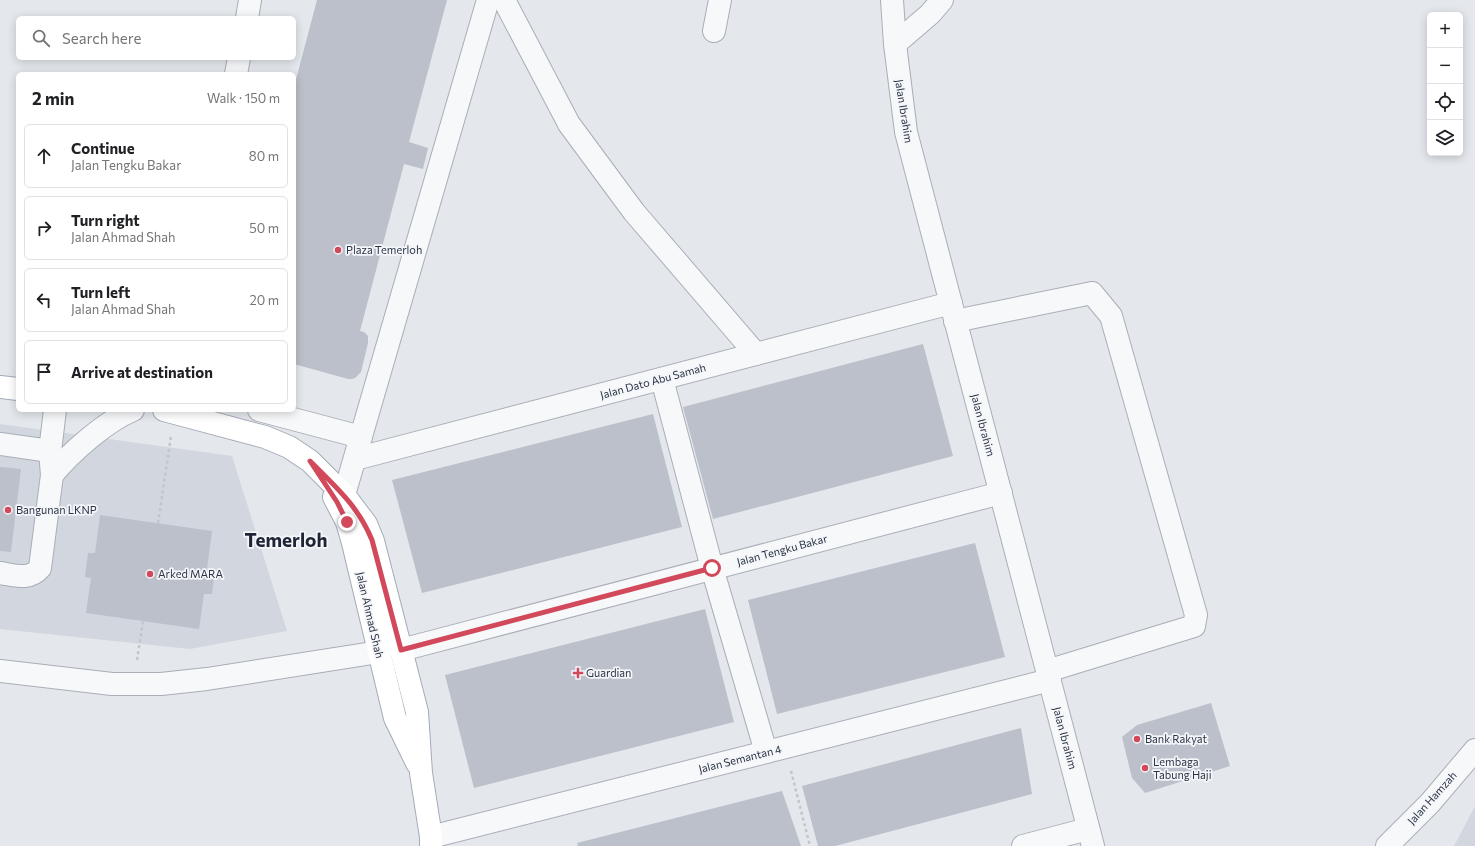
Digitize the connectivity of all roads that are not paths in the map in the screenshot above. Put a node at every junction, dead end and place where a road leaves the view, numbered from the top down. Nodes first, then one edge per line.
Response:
1 (250, 0) edge
2 (488, 0) edge
3 (504, 0) edge
4 (720, 0) edge
5 (892, 0) edge
6 (942, 0) edge
7 (247, 16) edge
8 (714, 31) dead end
9 (895, 44) junction
10 (239, 60) edge
11 (236, 72) edge
12 (953, 312) junction
13 (756, 354) junction
14 (662, 379) junction
15 (0, 387) edge
16 (16, 389) edge
17 (55, 412) edge
18 (129, 412) edge
19 (175, 412) edge
20 (267, 412) edge
21 (361, 437) junction
22 (0, 444) edge
23 (50, 451) junction
24 (355, 458) junction
25 (310, 461) junction
26 (52, 475) junction
27 (1000, 492) junction
28 (344, 495) junction
29 (712, 568) junction
30 (0, 573) edge
31 (401, 650) junction
32 (379, 652) junction
33 (0, 671) edge
34 (1048, 676) junction
35 (775, 750) junction
36 (1475, 750) edge
37 (421, 773) junction
38 (1090, 837) edge
39 (431, 842) edge
40 (1023, 846) edge
41 (1387, 846) edge

1 - 7 street
2 - 21 street
3 - 13 street
4 - 8 street
5 - 9 street, Jalan Ibrahim
6 - 9 street
9 - 12 street, Jalan Ibrahim
10 - 11 street
12 - 13 street, Jalan Dato Abu Samah
12 - 27 street, Jalan Ibrahim
12 - 34 street, Jalan Semantan 4
13 - 14 street, Jalan Dato Abu Samah
14 - 24 street, Jalan Dato Abu Samah
14 - 29 street
15 - 16 main road
17 - 23 street
18 - 26 street
19 - 25 main road, Jalan Ahmad Shah
20 - 21 street
21 - 24 street
22 - 23 street
23 - 26 street
24 - 28 street
25 - 28 main road, Jalan Ahmad Shah
25 - 32 main road, Jalan Ahmad Shah
26 - 30 street
27 - 29 street, Jalan Tengku Bakar
27 - 34 street, Jalan Ibrahim
28 - 31 main road, Jalan Ahmad Shah
29 - 31 street, Jalan Tengku Bakar
29 - 35 street
31 - 37 main road, Jalan Ahmad Shah
32 - 33 street
32 - 37 main road, Jalan Ahmad Shah
34 - 35 street, Jalan Semantan 4
34 - 38 street, Jalan Ibrahim
35 - 39 street, Jalan Semantan 4
36 - 41 street, Jalan Hamzah
37 - 39 main road, Jalan Ahmad Shah
38 - 40 street

